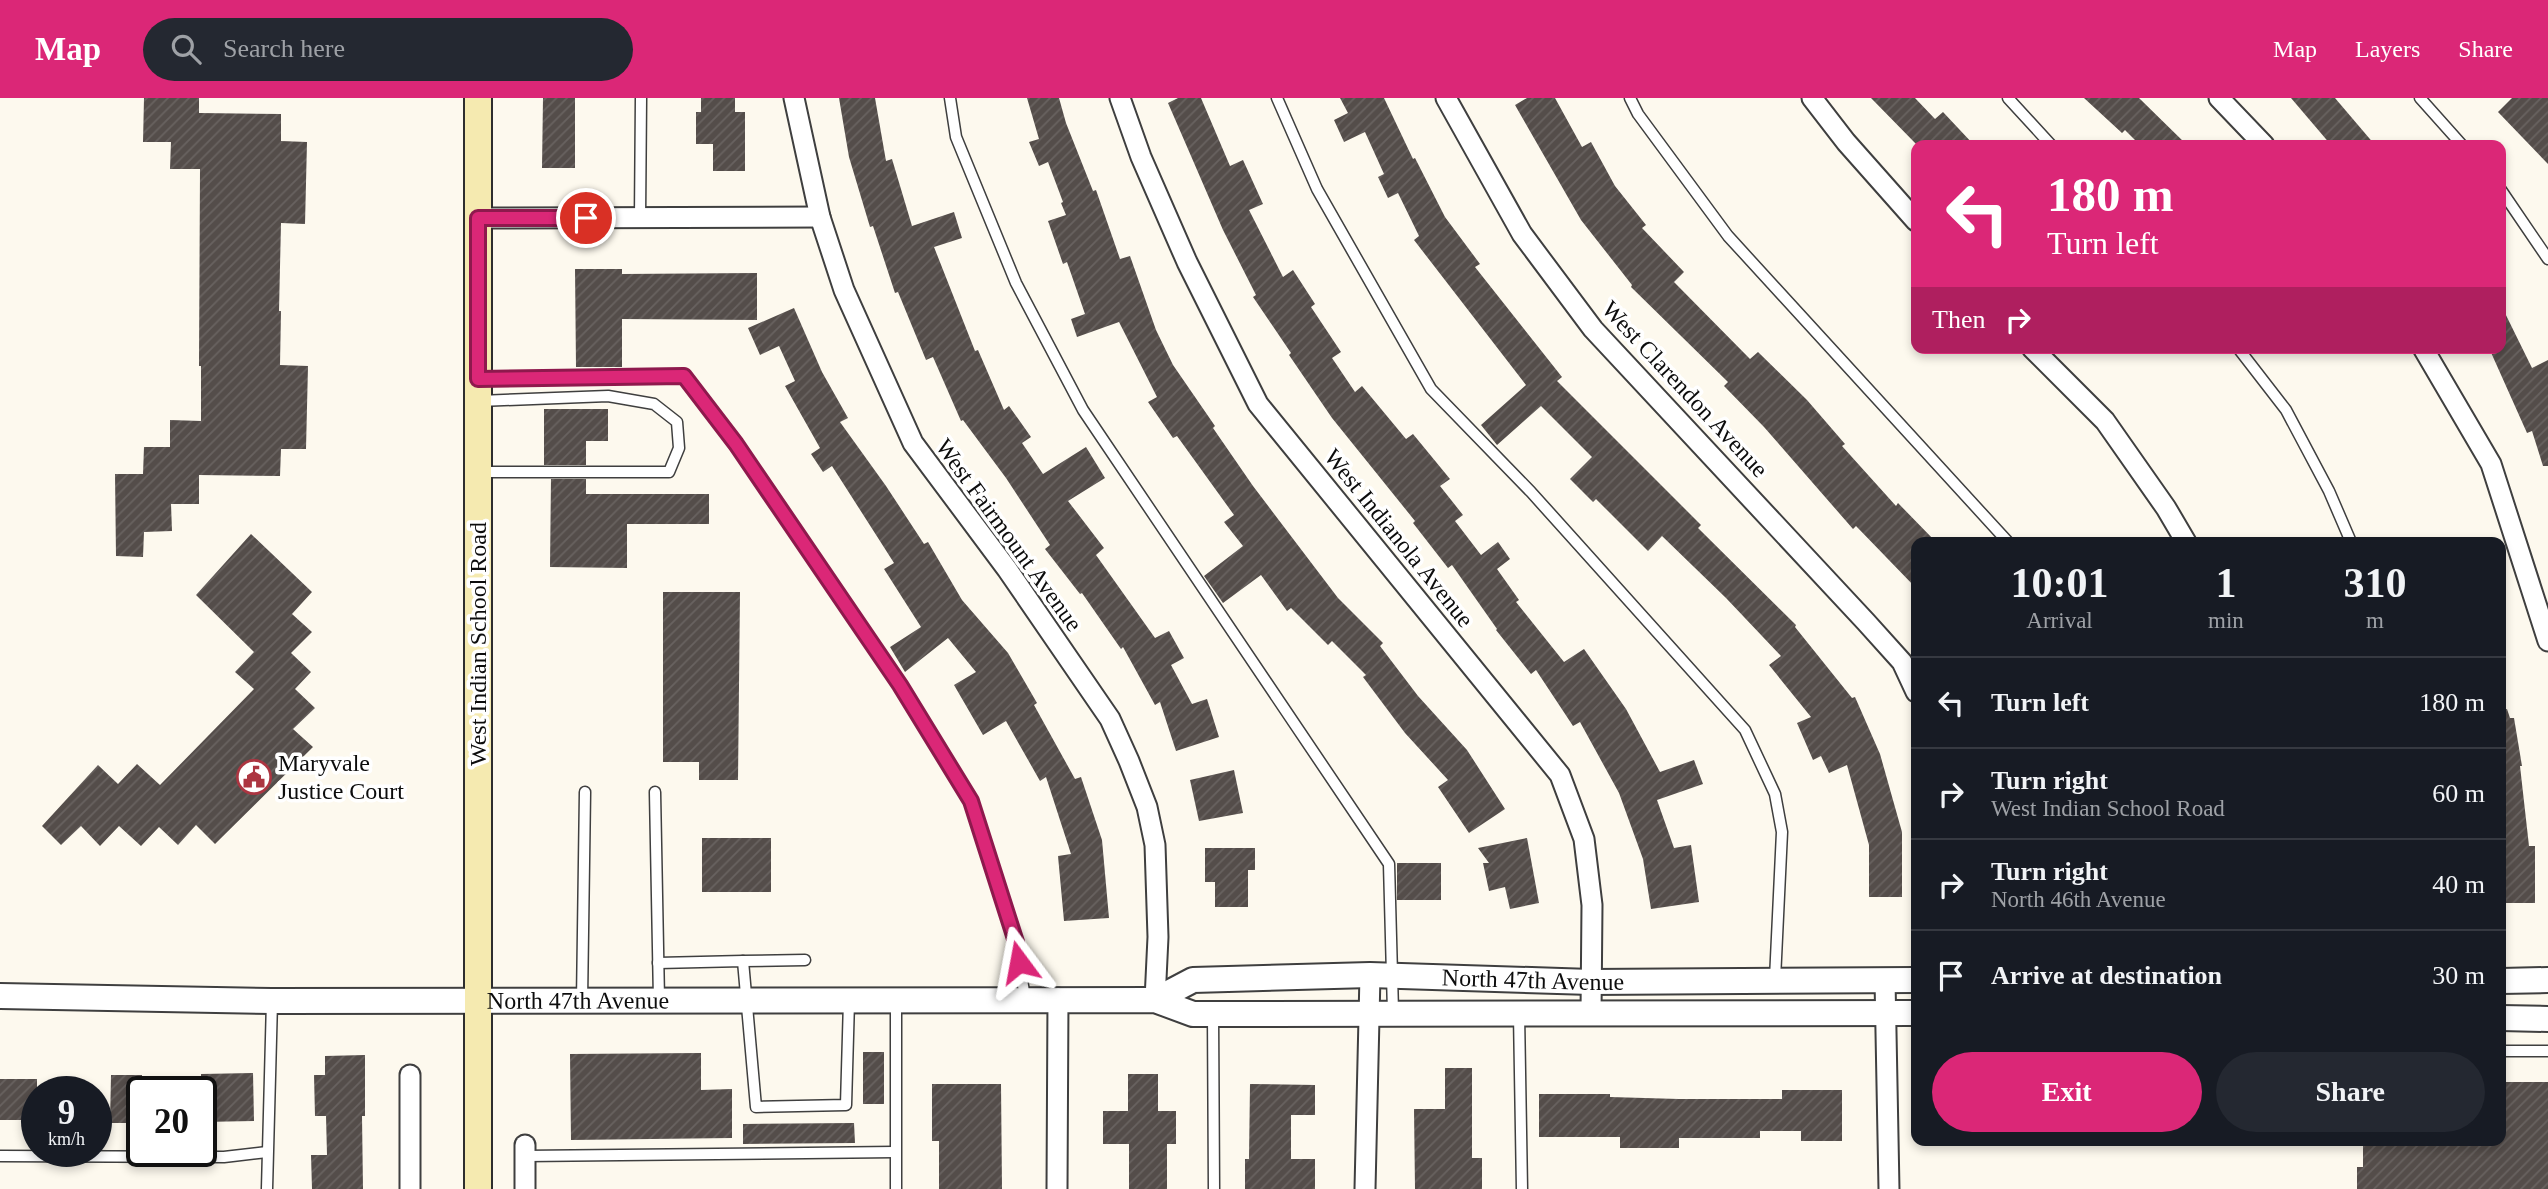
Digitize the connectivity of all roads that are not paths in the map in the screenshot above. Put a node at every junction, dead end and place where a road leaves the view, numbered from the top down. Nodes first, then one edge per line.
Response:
1 (478, 98) edge
2 (641, 98) edge
3 (794, 98) edge
4 (950, 98) edge
5 (1120, 98) edge
6 (1278, 98) edge
7 (1446, 98) edge
8 (1630, 98) edge
9 (1812, 98) edge
10 (2008, 98) edge
11 (2219, 98) edge
12 (2420, 98) edge
13 (2046, 140) edge
14 (2259, 140) edge
15 (2458, 140) edge
16 (2506, 197) edge
17 (1911, 215) edge
18 (478, 218) junction
19 (640, 218) junction
20 (820, 218) junction
21 (2548, 259) edge
22 (2038, 354) edge
23 (2243, 354) edge
24 (2427, 354) edge
25 (478, 390) junction
26 (478, 472) junction
27 (2003, 537) edge
28 (2183, 537) edge
29 (2349, 537) edge
30 (2548, 641) edge
31 (1911, 681) edge
32 (585, 792) dead end
33 (655, 792) dead end
34 (805, 960) dead end
35 (743, 961) junction
36 (658, 963) junction
37 (1381, 975) junction
38 (1885, 979) junction
39 (1911, 980) edge
40 (2548, 980) edge
41 (1775, 981) junction
42 (2506, 981) edge
43 (1591, 982) junction
44 (0, 996) edge
45 (1058, 998) junction
46 (1026, 1000) junction
47 (1156, 1000) junction
48 (272, 1001) junction
49 (478, 1001) junction
50 (582, 1001) junction
51 (659, 1001) junction
52 (748, 1001) junction
53 (849, 1001) junction
54 (896, 1001) junction
55 (1381, 1013) junction
56 (1519, 1013) junction
57 (1591, 1013) junction
58 (1886, 1013) junction
59 (1911, 1013) edge
60 (1213, 1014) junction
61 (2506, 1018) edge
62 (2548, 1018) edge
63 (2506, 1051) edge
64 (2548, 1051) edge
65 (411, 1075) dead end
66 (525, 1150) joint
67 (267, 1152) junction
68 (895, 1152) junction
69 (0, 1156) edge
70 (267, 1189) edge
71 (411, 1189) edge
72 (478, 1189) edge
73 (525, 1189) edge
74 (896, 1189) edge
75 (1057, 1189) edge
76 (1213, 1189) edge
77 (1365, 1189) edge
78 (1522, 1189) edge
79 (1889, 1189) edge

1 - 18 main road, West Indian School Road
2 - 19 lane
3 - 20 street, West Fairmount Avenue
4 - 37 lane
5 - 43 street, West Indianola Avenue
6 - 41 lane
7 - 31 street, West Clarendon Avenue
8 - 27 lane
9 - 17 street
10 - 13 lane
11 - 14 street
12 - 15 lane
16 - 21 lane
18 - 19 street
18 - 25 main road, West Indian School Road
19 - 20 street
20 - 47 street, West Fairmount Avenue
22 - 28 street
23 - 29 lane
24 - 30 street
25 - 26 main road, West Indian School Road
25 - 26 lane
25 - 46 lane
26 - 49 main road, West Indian School Road
32 - 50 lane
33 - 36 lane
34 - 35 lane
35 - 36 lane
35 - 52 lane
36 - 51 lane
37 - 43 street, North 47th Avenue
37 - 47 street, North 47th Avenue
37 - 55 street
38 - 39 street, North 47th Avenue
38 - 41 street, North 47th Avenue
38 - 58 street
40 - 42 street
41 - 43 street, North 47th Avenue
43 - 57 street, West Indianola Avenue
44 - 48 street, North 47th Avenue
45 - 46 street, North 47th Avenue
45 - 47 street, North 47th Avenue
45 - 75 street
46 - 54 street, North 47th Avenue
47 - 60 street, North 47th Avenue
48 - 49 street, North 47th Avenue
48 - 67 lane
49 - 50 street, North 47th Avenue
49 - 72 main road, West Indian School Road
50 - 51 street, North 47th Avenue
51 - 52 street, North 47th Avenue
52 - 53 street, North 47th Avenue
52 - 53 lane
53 - 54 street, North 47th Avenue
54 - 68 lane
55 - 56 street, North 47th Avenue
55 - 60 street, North 47th Avenue
55 - 77 street
56 - 57 street, North 47th Avenue
56 - 78 lane
57 - 58 street, North 47th Avenue
58 - 59 street, North 47th Avenue
58 - 79 street
60 - 76 lane
61 - 62 street
63 - 64 lane
65 - 71 street
66 - 68 lane
66 - 73 street
67 - 69 lane
67 - 70 lane
68 - 74 lane

